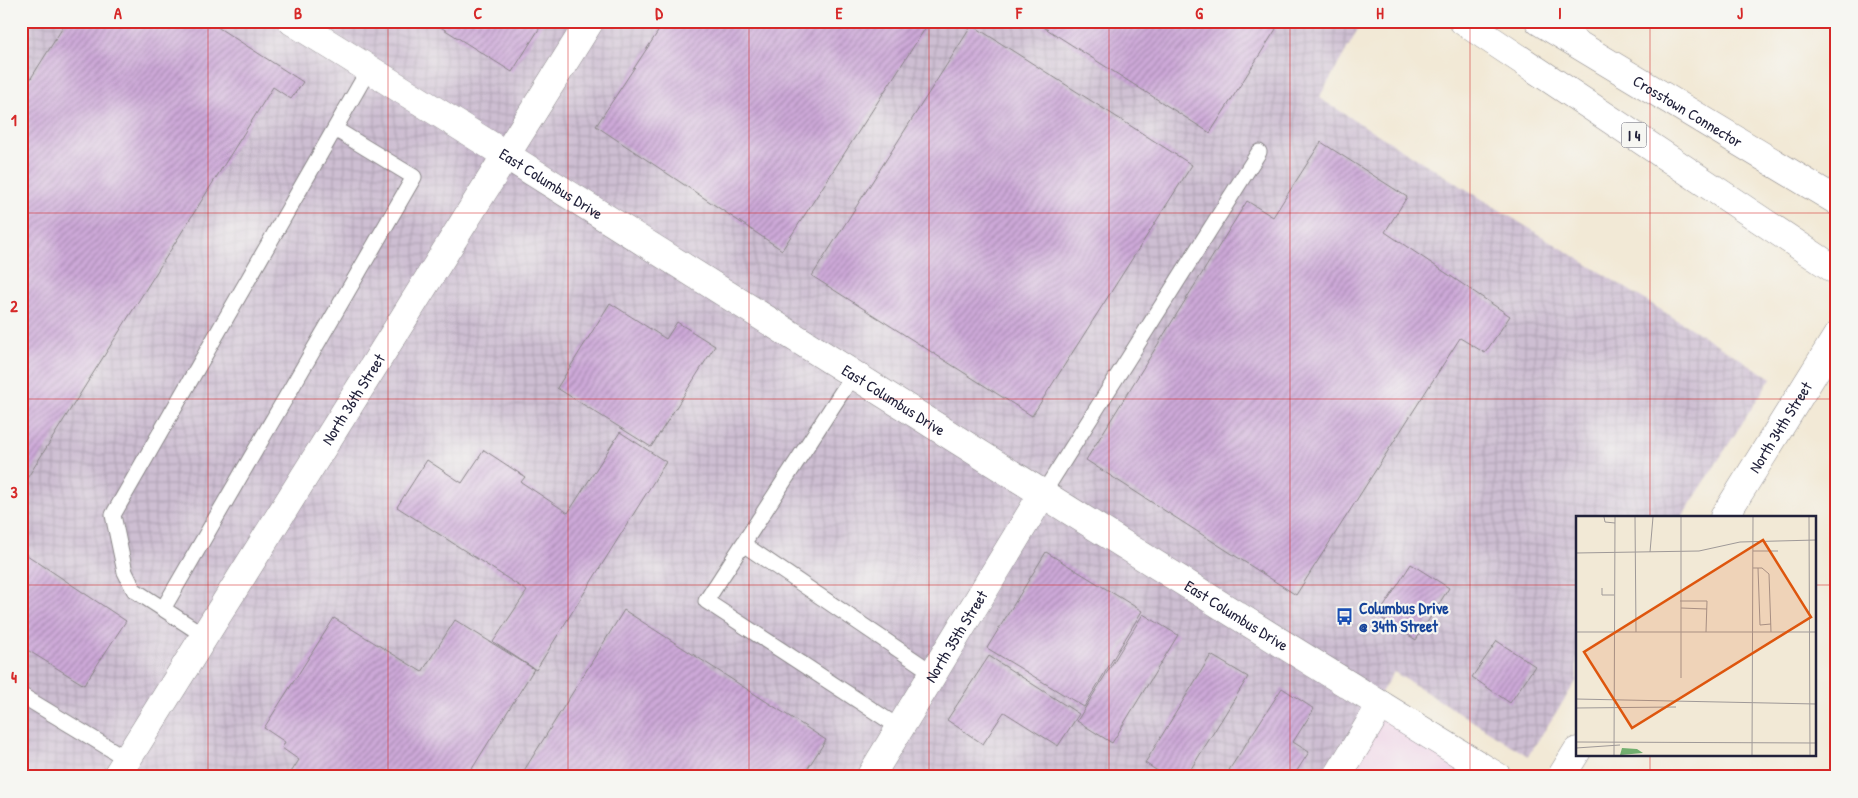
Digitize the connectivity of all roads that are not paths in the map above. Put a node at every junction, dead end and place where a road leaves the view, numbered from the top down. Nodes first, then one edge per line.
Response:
1 (292, 21) edge
2 (590, 21) edge
3 (1463, 21) edge
4 (1539, 21) edge
5 (369, 69) junction
6 (335, 129) junction
7 (1259, 152) dead end
8 (506, 155) junction
9 (1832, 198) edge
10 (1837, 271) edge
11 (1837, 336) edge
12 (853, 375) junction
13 (1042, 495) junction
14 (1725, 516) edge
15 (743, 544) junction
16 (163, 608) junction
17 (205, 636) junction
18 (933, 673) junction
19 (21, 695) edge
20 (1381, 706) junction
21 (900, 728) junction
22 (1576, 754) edge
23 (122, 768) edge
24 (870, 777) edge
25 (1337, 777) edge
26 (1498, 777) edge
27 (1561, 777) edge

1 - 5 main road, East Columbus Drive
2 - 8 main road, North 36th Street
3 - 10 main road, I 4
4 - 9 main road, Crosstown Connector
5 - 6 lane
5 - 8 main road, East Columbus Drive
6 - 16 lane
6 - 16 lane
7 - 13 lane
8 - 12 main road, East Columbus Drive
8 - 17 main road, North 36th Street
11 - 14 main road, North 34th Street
12 - 13 main road, East Columbus Drive
12 - 15 lane
13 - 18 main road, North 35th Street
13 - 20 main road, East Columbus Drive
15 - 18 lane
15 - 21 lane
16 - 17 lane
17 - 23 main road, North 36th Street
18 - 21 main road, North 35th Street
19 - 23 lane
20 - 25 main road
20 - 26 main road, East Columbus Drive
21 - 24 main road, North 35th Street
22 - 27 main road

